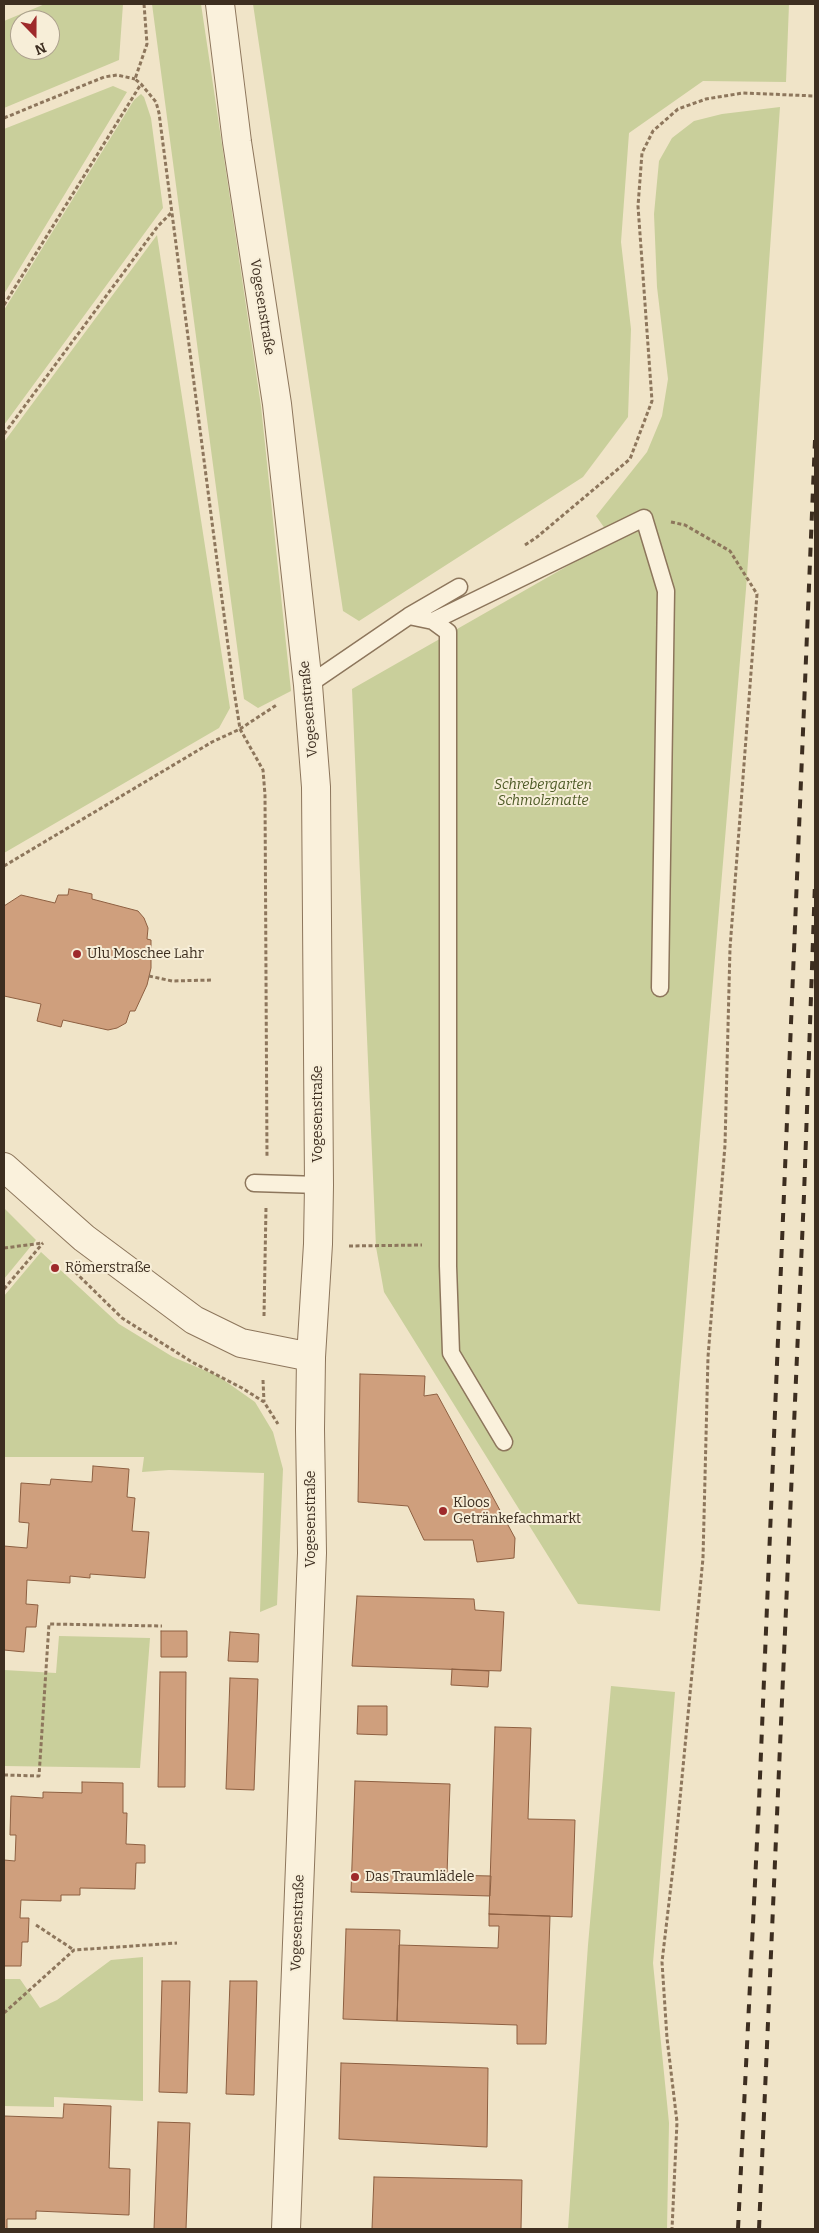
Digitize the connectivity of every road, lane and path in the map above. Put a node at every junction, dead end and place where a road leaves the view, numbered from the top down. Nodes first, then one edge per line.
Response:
1 (144, 4) edge
2 (220, 4) edge
3 (135, 79) junction
4 (141, 84) junction
5 (815, 96) edge
6 (4, 118) edge
7 (172, 212) junction
8 (4, 305) edge
9 (4, 434) edge
10 (644, 518) junction
11 (522, 548) dead end
12 (460, 587) dead end
13 (409, 616) junction
14 (433, 622) junction
15 (308, 685) junction
16 (240, 729) junction
17 (4, 866) edge
18 (150, 976) dead end
19 (212, 980) dead end
20 (660, 988) dead end
21 (4, 1167) edge
22 (260, 1183) junction
23 (318, 1185) junction
24 (62, 1219) junction
25 (43, 1243) junction
26 (318, 1244) junction
27 (448, 1245) junction
28 (4, 1248) edge
29 (4, 1289) edge
30 (263, 1348) junction
31 (310, 1357) junction
32 (504, 1442) dead end
33 (162, 1626) dead end
34 (4, 1775) edge
35 (36, 1925) dead end
36 (177, 1943) dead end
37 (74, 1950) junction
38 (4, 2013) edge
39 (286, 2229) edge
40 (672, 2229) edge

1 - 3 path
2 - 15 street, Vogesenstraße
3 - 4 path
3 - 6 path
4 - 7 path
4 - 8 path
5 - 11 path
7 - 9 path
7 - 16 path
10 - 14 lane
10 - 20 lane
10 - 40 path
12 - 13 lane
13 - 14 lane
13 - 15 lane
14 - 27 lane
15 - 16 path
15 - 23 street, Vogesenstraße
16 - 17 path
16 - 22 path
18 - 19 path
21 - 24 street
22 - 23 lane
22 - 30 path
23 - 26 street, Vogesenstraße
24 - 25 path
24 - 30 street
25 - 28 path
25 - 29 path
26 - 27 path
26 - 31 street, Vogesenstraße
27 - 32 lane
30 - 31 street
31 - 39 street, Vogesenstraße
33 - 34 path
35 - 37 path
36 - 37 path
37 - 38 path

